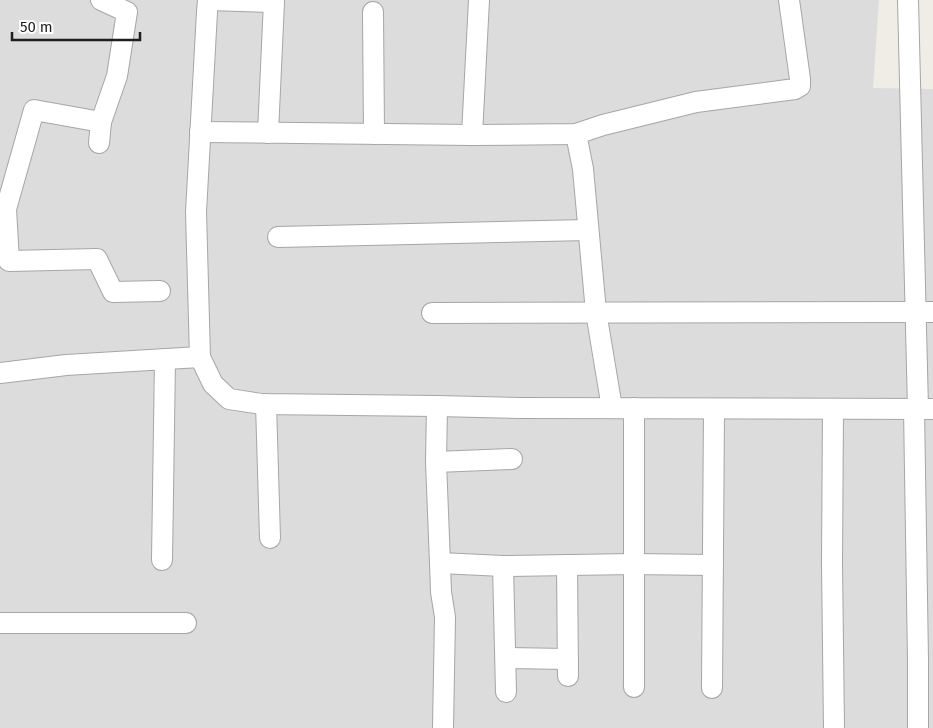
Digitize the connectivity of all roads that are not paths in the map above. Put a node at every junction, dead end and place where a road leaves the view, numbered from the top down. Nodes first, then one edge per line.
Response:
1 (101, 0) edge
2 (209, 0) edge
3 (478, 0) edge
4 (789, 0) edge
5 (908, 0) edge
6 (373, 12) dead end
7 (101, 122) junction
8 (200, 132) junction
9 (268, 133) junction
10 (374, 134) junction
11 (576, 134) junction
12 (472, 135) junction
13 (99, 143) dead end
14 (588, 230) junction
15 (278, 237) dead end
16 (4, 260) edge
17 (160, 291) dead end
18 (596, 312) junction
19 (924, 312) edge
20 (432, 313) dead end
21 (200, 357) junction
22 (165, 359) junction
23 (0, 373) edge
24 (266, 404) junction
25 (437, 406) junction
26 (612, 408) junction
27 (634, 408) junction
28 (833, 409) junction
29 (922, 409) edge
30 (714, 410) junction
31 (512, 459) dead end
32 (436, 462) junction
33 (270, 538) dead end
34 (162, 560) dead end
35 (440, 563) junction
36 (633, 564) junction
37 (567, 565) junction
38 (713, 565) junction
39 (503, 566) junction
40 (0, 622) edge
41 (186, 623) dead end
42 (506, 658) junction
43 (926, 660) edge
44 (634, 687) dead end
45 (712, 688) dead end
46 (506, 692) dead end
47 (443, 728) edge
48 (834, 728) edge
49 (918, 728) edge

1 - 7 street
2 - 8 street
2 - 9 street
3 - 12 street
4 - 11 street
5 - 19 street
6 - 10 street
7 - 13 street
7 - 16 street
8 - 9 street
8 - 21 street
9 - 10 street
10 - 12 street
11 - 12 street
11 - 14 street
14 - 15 street
14 - 18 street
16 - 17 street
18 - 19 street
18 - 20 street
18 - 26 street
19 - 29 street
21 - 22 street
21 - 24 street
22 - 23 street
22 - 34 street
24 - 25 street
24 - 33 street
25 - 26 street
25 - 32 street
26 - 27 street
27 - 30 street
27 - 36 street
28 - 29 street
28 - 30 street
28 - 48 street
29 - 43 street
30 - 38 street
31 - 32 street
32 - 35 street
35 - 39 street
35 - 47 street
36 - 37 street
36 - 38 street
36 - 44 street
37 - 39 street
37 - 42 street
38 - 45 street
39 - 42 street
40 - 41 street
42 - 46 street
43 - 49 street

